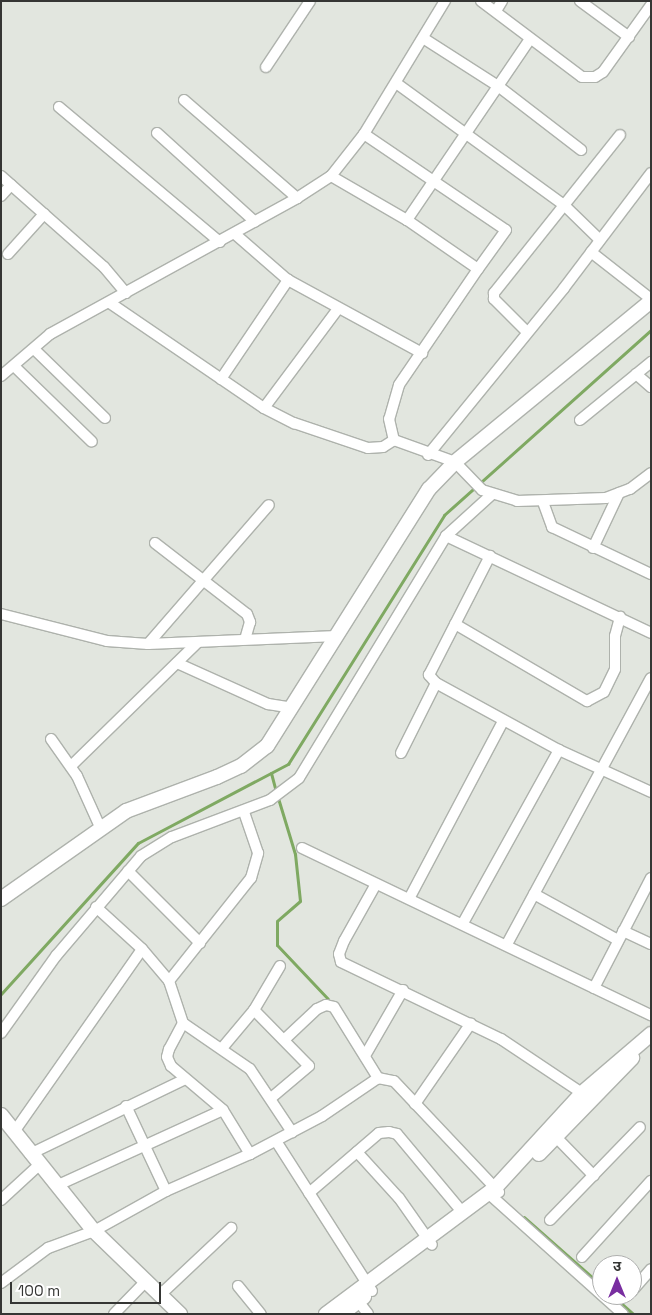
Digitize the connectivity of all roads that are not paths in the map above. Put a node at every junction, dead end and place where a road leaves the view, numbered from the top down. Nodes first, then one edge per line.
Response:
1 (310, 1) edge
2 (445, 1) edge
3 (481, 1) edge
4 (502, 1) edge
5 (580, 1) edge
6 (651, 5) edge
7 (496, 11) junction
8 (629, 37) junction
9 (423, 38) junction
10 (530, 39) junction
11 (266, 67) dead end
12 (396, 83) junction
13 (498, 86) junction
14 (184, 100) dead end
15 (59, 107) dead end
16 (157, 133) dead end
17 (467, 133) junction
18 (364, 134) junction
19 (620, 134) dead end
20 (581, 150) dead end
21 (651, 173) edge
22 (1, 176) edge
23 (331, 176) junction
24 (434, 180) junction
25 (11, 185) junction
26 (1, 196) edge
27 (297, 198) junction
28 (564, 205) junction
29 (44, 214) junction
30 (407, 220) junction
31 (255, 222) junction
32 (235, 234) junction
33 (600, 240) junction
34 (220, 242) junction
35 (591, 252) junction
36 (8, 254) dead end
37 (478, 269) junction
38 (288, 280) junction
39 (126, 293) junction
40 (651, 300) edge
41 (110, 302) junction
42 (337, 310) junction
43 (527, 332) junction
44 (34, 349) junction
45 (422, 353) junction
46 (651, 362) edge
47 (15, 367) junction
48 (636, 374) junction
49 (1, 376) edge
50 (221, 379) junction
51 (651, 387) edge
52 (264, 408) junction
53 (105, 418) dead end
54 (580, 420) dead end
55 (394, 440) junction
56 (92, 442) dead end
57 (428, 455) junction
58 (457, 464) junction
59 (651, 473) edge
60 (487, 492) junction
61 (619, 493) junction
62 (543, 502) junction
63 (269, 505) dead end
64 (446, 536) junction
65 (155, 542) dead end
66 (593, 548) junction
67 (490, 556) junction
68 (651, 574) edge
69 (204, 580) junction
70 (1, 614) edge
71 (620, 617) junction
72 (455, 624) junction
73 (651, 632) edge
74 (337, 636) junction
75 (244, 639) junction
76 (198, 642) junction
77 (148, 644) junction
78 (177, 663) junction
79 (650, 679) edge
80 (436, 683) junction
81 (292, 708) junction
82 (503, 721) junction
83 (51, 739) dead end
84 (559, 750) junction
85 (401, 753) dead end
86 (71, 766) junction
87 (603, 770) junction
88 (651, 792) edge
89 (244, 812) junction
90 (100, 828) junction
91 (302, 848) dead end
92 (128, 871) junction
93 (651, 878) edge
94 (376, 884) junction
95 (534, 894) junction
96 (410, 897) junction
97 (1, 899) edge
98 (96, 907) junction
99 (463, 923) junction
100 (621, 936) junction
101 (200, 943) junction
102 (507, 944) junction
103 (651, 944) edge
104 (142, 949) junction
105 (280, 966) dead end
106 (169, 981) junction
107 (594, 988) junction
108 (403, 990) junction
109 (254, 1010) junction
110 (651, 1015) edge
111 (471, 1023) junction
112 (183, 1024) junction
113 (1, 1033) edge
114 (651, 1034) edge
115 (285, 1039) junction
116 (651, 1044) edge
117 (223, 1047) junction
118 (366, 1054) junction
119 (378, 1078) junction
120 (185, 1079) junction
121 (582, 1093) junction
122 (271, 1098) junction
123 (415, 1104) junction
124 (126, 1106) junction
125 (223, 1110) junction
126 (1, 1115) edge
127 (640, 1127) dead end
128 (14, 1132) junction
129 (292, 1132) junction
130 (556, 1137) junction
131 (276, 1141) junction
132 (145, 1145) junction
133 (357, 1152) junction
134 (30, 1154) junction
135 (250, 1154) junction
136 (39, 1165) junction
137 (594, 1176) junction
138 (651, 1181) edge
139 (56, 1186) junction
140 (166, 1191) junction
141 (309, 1193) junction
142 (494, 1193) junction
143 (1, 1200) edge
144 (463, 1213) junction
145 (550, 1220) dead end
146 (231, 1228) dead end
147 (94, 1231) junction
148 (430, 1242) junction
149 (582, 1257) dead end
150 (651, 1269) edge
151 (642, 1280) edge
152 (146, 1281) junction
153 (1, 1283) edge
154 (238, 1286) dead end
155 (369, 1287) junction
156 (160, 1295) junction
157 (358, 1301) junction
158 (114, 1314) edge
159 (180, 1314) edge
160 (261, 1314) edge
161 (326, 1314) edge
162 (342, 1314) edge
163 (368, 1314) edge
164 (623, 1314) edge

1 - 11 street
2 - 9 street
3 - 7 street
4 - 7 street
5 - 8 street
6 - 8 street
7 - 10 street
8 - 10 street
9 - 12 street
9 - 13 street
10 - 13 street
12 - 17 street
12 - 18 street
13 - 17 street
13 - 20 street
14 - 27 street
15 - 34 street
16 - 31 street
17 - 24 street
17 - 28 street
18 - 23 street
18 - 24 street
19 - 28 street
21 - 33 street
22 - 25 street
23 - 27 street
23 - 30 street
24 - 30 street
24 - 37 street
25 - 26 street
25 - 29 street
27 - 31 street
28 - 33 street
28 - 43 street
29 - 36 street
29 - 39 street
30 - 37 street
31 - 32 street
32 - 34 street
32 - 38 street
33 - 35 street
34 - 39 street
35 - 40 street
35 - 43 street
37 - 45 street
38 - 42 street
38 - 50 street
39 - 41 street
40 - 58 street
41 - 44 street
41 - 50 street
42 - 45 street
42 - 52 street
43 - 57 street
44 - 47 street
44 - 53 street
45 - 55 street
46 - 48 street
47 - 49 street
47 - 56 street
48 - 51 street
48 - 54 street
50 - 52 street
52 - 55 street
55 - 57 street
57 - 58 street
58 - 60 street
58 - 74 street
59 - 61 street
60 - 62 street
60 - 64 street
61 - 62 street
61 - 66 street
62 - 66 street
63 - 69 street
64 - 67 street
64 - 89 street
65 - 69 street
66 - 68 street
67 - 71 street
67 - 72 street
69 - 75 street
69 - 77 street
70 - 77 street
71 - 72 street
71 - 73 street
72 - 80 street
74 - 75 street
74 - 81 street
75 - 76 street
76 - 77 street
76 - 78 street
78 - 81 street
78 - 86 street
79 - 87 street
80 - 82 street
80 - 85 street
81 - 90 street
82 - 84 street
82 - 96 street
83 - 86 street
84 - 87 street
84 - 99 street
86 - 90 street
87 - 88 street
87 - 95 street
89 - 92 street
89 - 101 street
90 - 97 street
91 - 94 street
92 - 98 street
92 - 101 street
93 - 100 street
94 - 96 street
94 - 108 street
95 - 100 street
95 - 102 street
96 - 99 street
98 - 104 street
98 - 113 street
99 - 102 street
100 - 103 street
100 - 107 street
101 - 106 street
102 - 107 street
104 - 106 street
104 - 128 street
105 - 109 street
106 - 112 street
107 - 110 street
108 - 111 street
108 - 118 street
109 - 115 street
109 - 117 street
111 - 121 street
111 - 123 street
112 - 117 street
112 - 120 street
114 - 121 street
115 - 118 street
115 - 122 street
116 - 130 street
117 - 122 street
118 - 119 street
119 - 123 street
119 - 129 street
120 - 124 street
120 - 125 street
121 - 142 street
122 - 129 street
123 - 142 street
124 - 132 street
124 - 134 street
125 - 132 street
125 - 135 street
126 - 128 street
127 - 137 street
128 - 134 street
129 - 131 street
130 - 137 street
130 - 142 street
131 - 135 street
131 - 141 street
132 - 139 street
132 - 140 street
133 - 141 street
133 - 144 street
133 - 148 street
134 - 136 street
135 - 140 street
136 - 139 street
136 - 143 street
137 - 145 street
138 - 149 street
139 - 147 street
140 - 147 street
141 - 155 street
142 - 144 street
142 - 148 street
142 - 164 street
144 - 148 street
146 - 156 street
147 - 152 street
147 - 153 street
148 - 155 street
150 - 151 street
152 - 156 street
152 - 158 street
154 - 160 street
155 - 157 street
155 - 161 street
156 - 159 street
157 - 162 street
157 - 163 street

